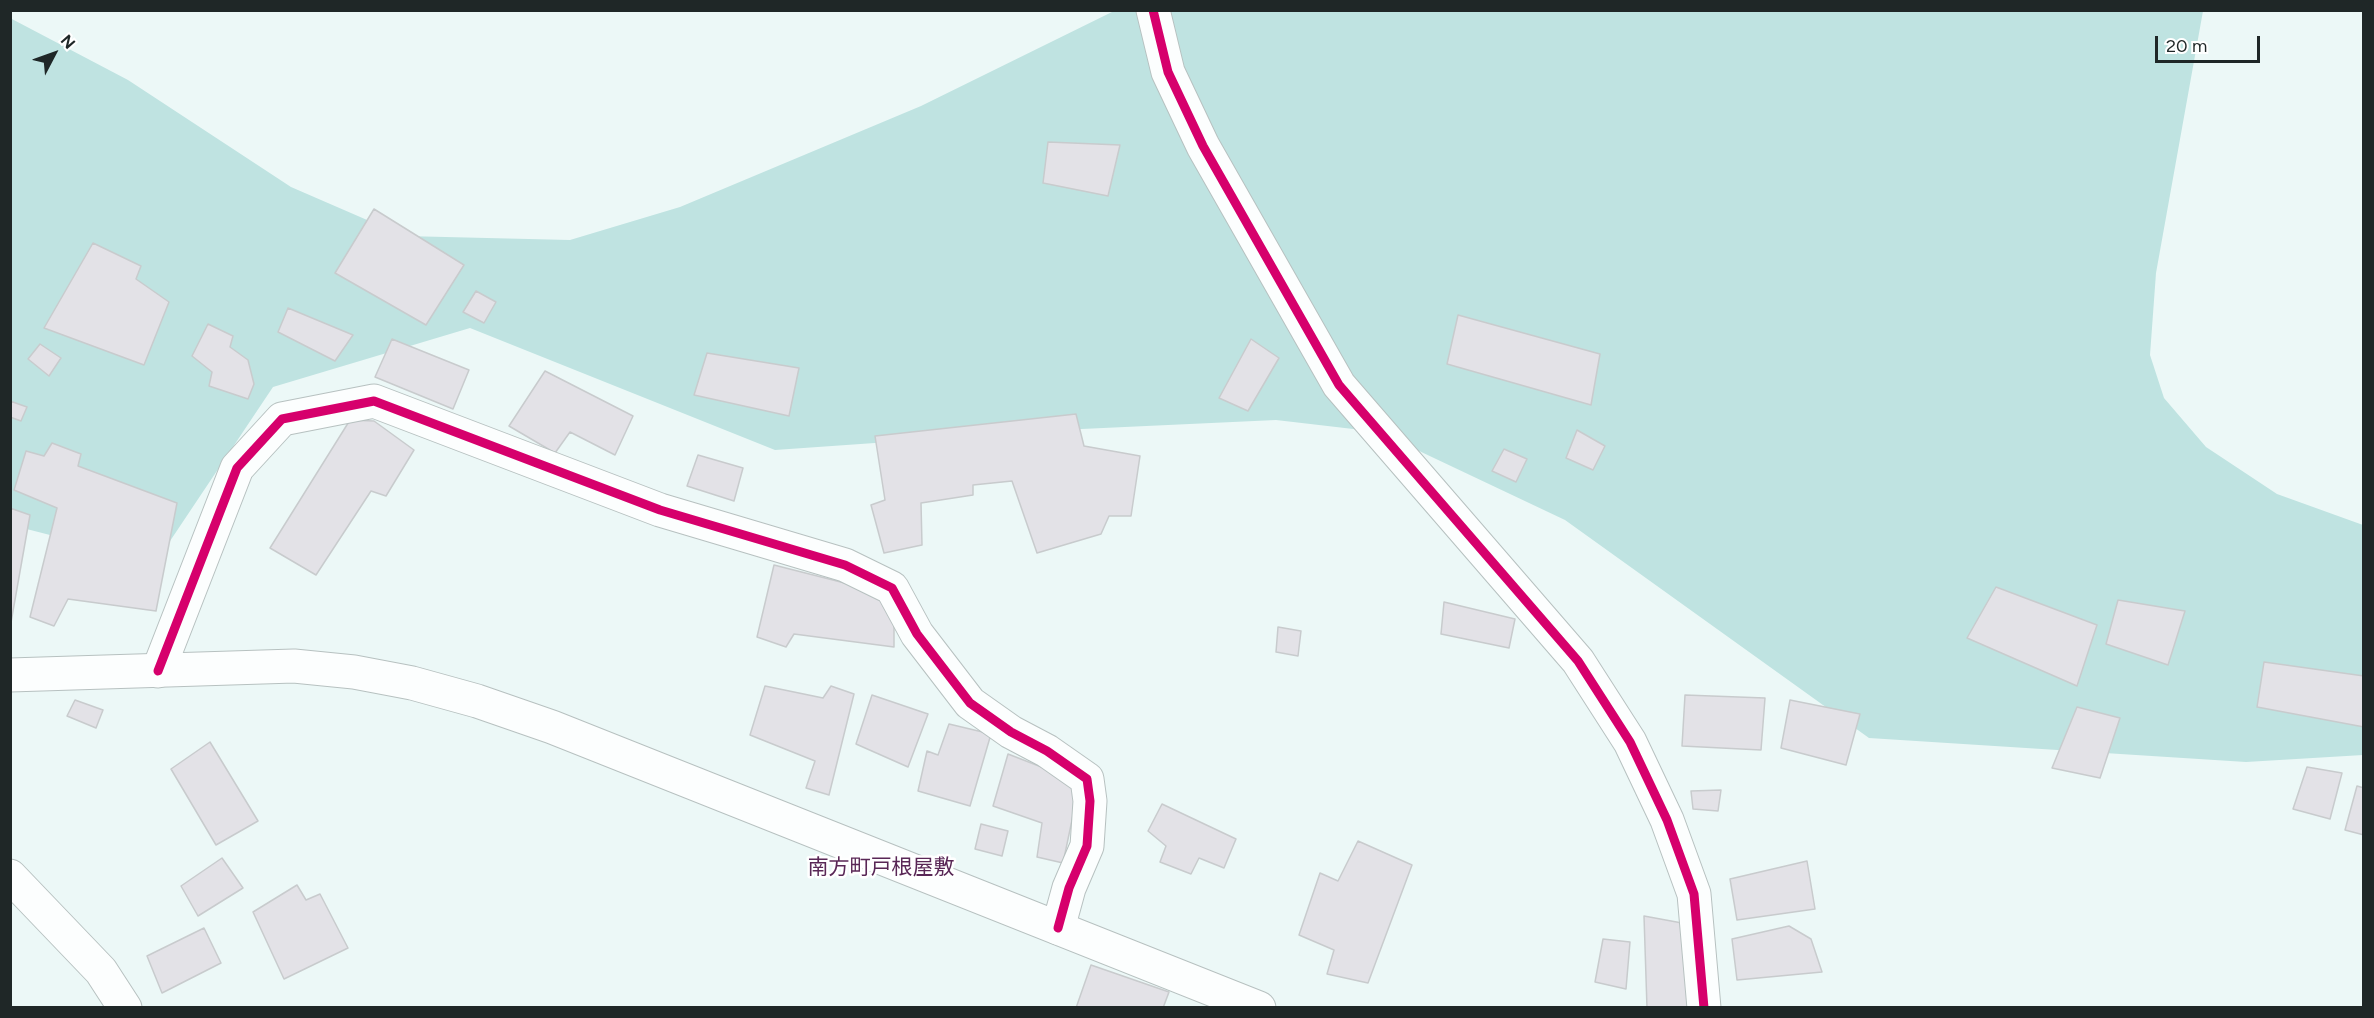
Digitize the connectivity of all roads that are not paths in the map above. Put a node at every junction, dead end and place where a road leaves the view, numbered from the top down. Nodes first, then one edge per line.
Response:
1 (1153, 10) edge
2 (158, 671) junction
3 (10, 675) edge
4 (10, 876) edge
5 (1058, 928) junction
6 (125, 1008) edge
7 (1259, 1008) edge
8 (1704, 1008) edge

1 - 8 street
2 - 3 street
2 - 5 street
2 - 5 street
4 - 6 street
5 - 7 street

